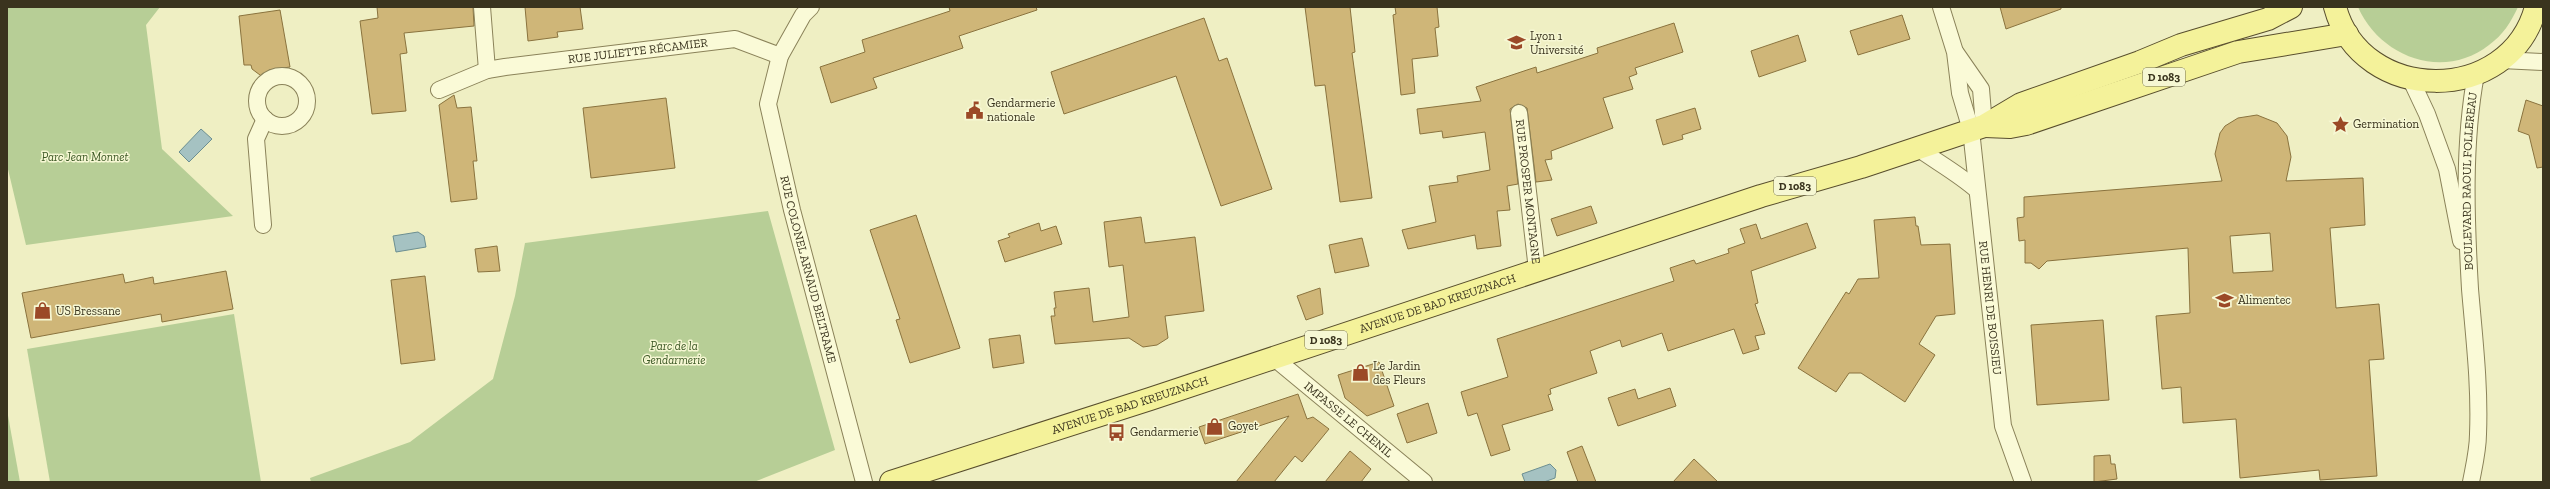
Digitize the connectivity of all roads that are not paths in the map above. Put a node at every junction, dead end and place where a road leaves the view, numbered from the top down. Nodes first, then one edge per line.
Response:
1 (482, 7) edge
2 (811, 7) edge
3 (1941, 7) edge
4 (2291, 7) edge
5 (2334, 7) edge
6 (2538, 16) edge
7 (2346, 34) junction
8 (1955, 52) junction
9 (780, 56) junction
10 (2501, 60) junction
11 (2543, 62) edge
12 (487, 70) junction
13 (2476, 74) junction
14 (2411, 80) junction
15 (439, 90) dead end
16 (1520, 113) dead end
17 (265, 119) dead end
18 (1978, 128) junction
19 (1916, 147) junction
20 (1977, 190) junction
21 (263, 225) dead end
22 (1537, 270) junction
23 (2470, 289) junction
24 (1273, 357) junction
25 (864, 482) edge
26 (890, 482) edge
27 (1424, 482) edge
28 (2023, 482) edge
29 (2472, 482) edge

1 - 12 street
2 - 9 street
3 - 8 street
4 - 18 main road, AVENUE DE BAD KREUZNACH / D 1083
5 - 7 main road
6 - 10 main road
7 - 14 main road
7 - 18 main road, AVENUE DE BAD KREUZNACH / D 1083
8 - 18 street
8 - 18 street
9 - 12 street, RUE JULIETTE RÉCAMIER
9 - 25 street, RUE COLONEL ARNAUD BELTRAME
10 - 11 street
10 - 13 main road
12 - 15 street, RUE JULIETTE RÉCAMIER
13 - 14 main road
13 - 23 street, BOULEVARD RAOUL FOLLEREAU
14 - 23 street, BOULEVARD RAOUL FOLLEREAU
16 - 22 street, RUE PROSPER MONTAGNE
17 - 21 street
18 - 19 main road, AVENUE DE BAD KREUZNACH / D 1083
18 - 20 street, RUE HENRI DE BOISSIEU
19 - 20 street
19 - 22 main road, AVENUE DE BAD KREUZNACH / D 1083
20 - 28 street, RUE HENRI DE BOISSIEU
22 - 24 main road, AVENUE DE BAD KREUZNACH / D 1083
23 - 29 street, BOULEVARD RAOUL FOLLEREAU
24 - 26 main road, AVENUE DE BAD KREUZNACH / D 1083
24 - 27 street, IMPASSE LE CHENIL

